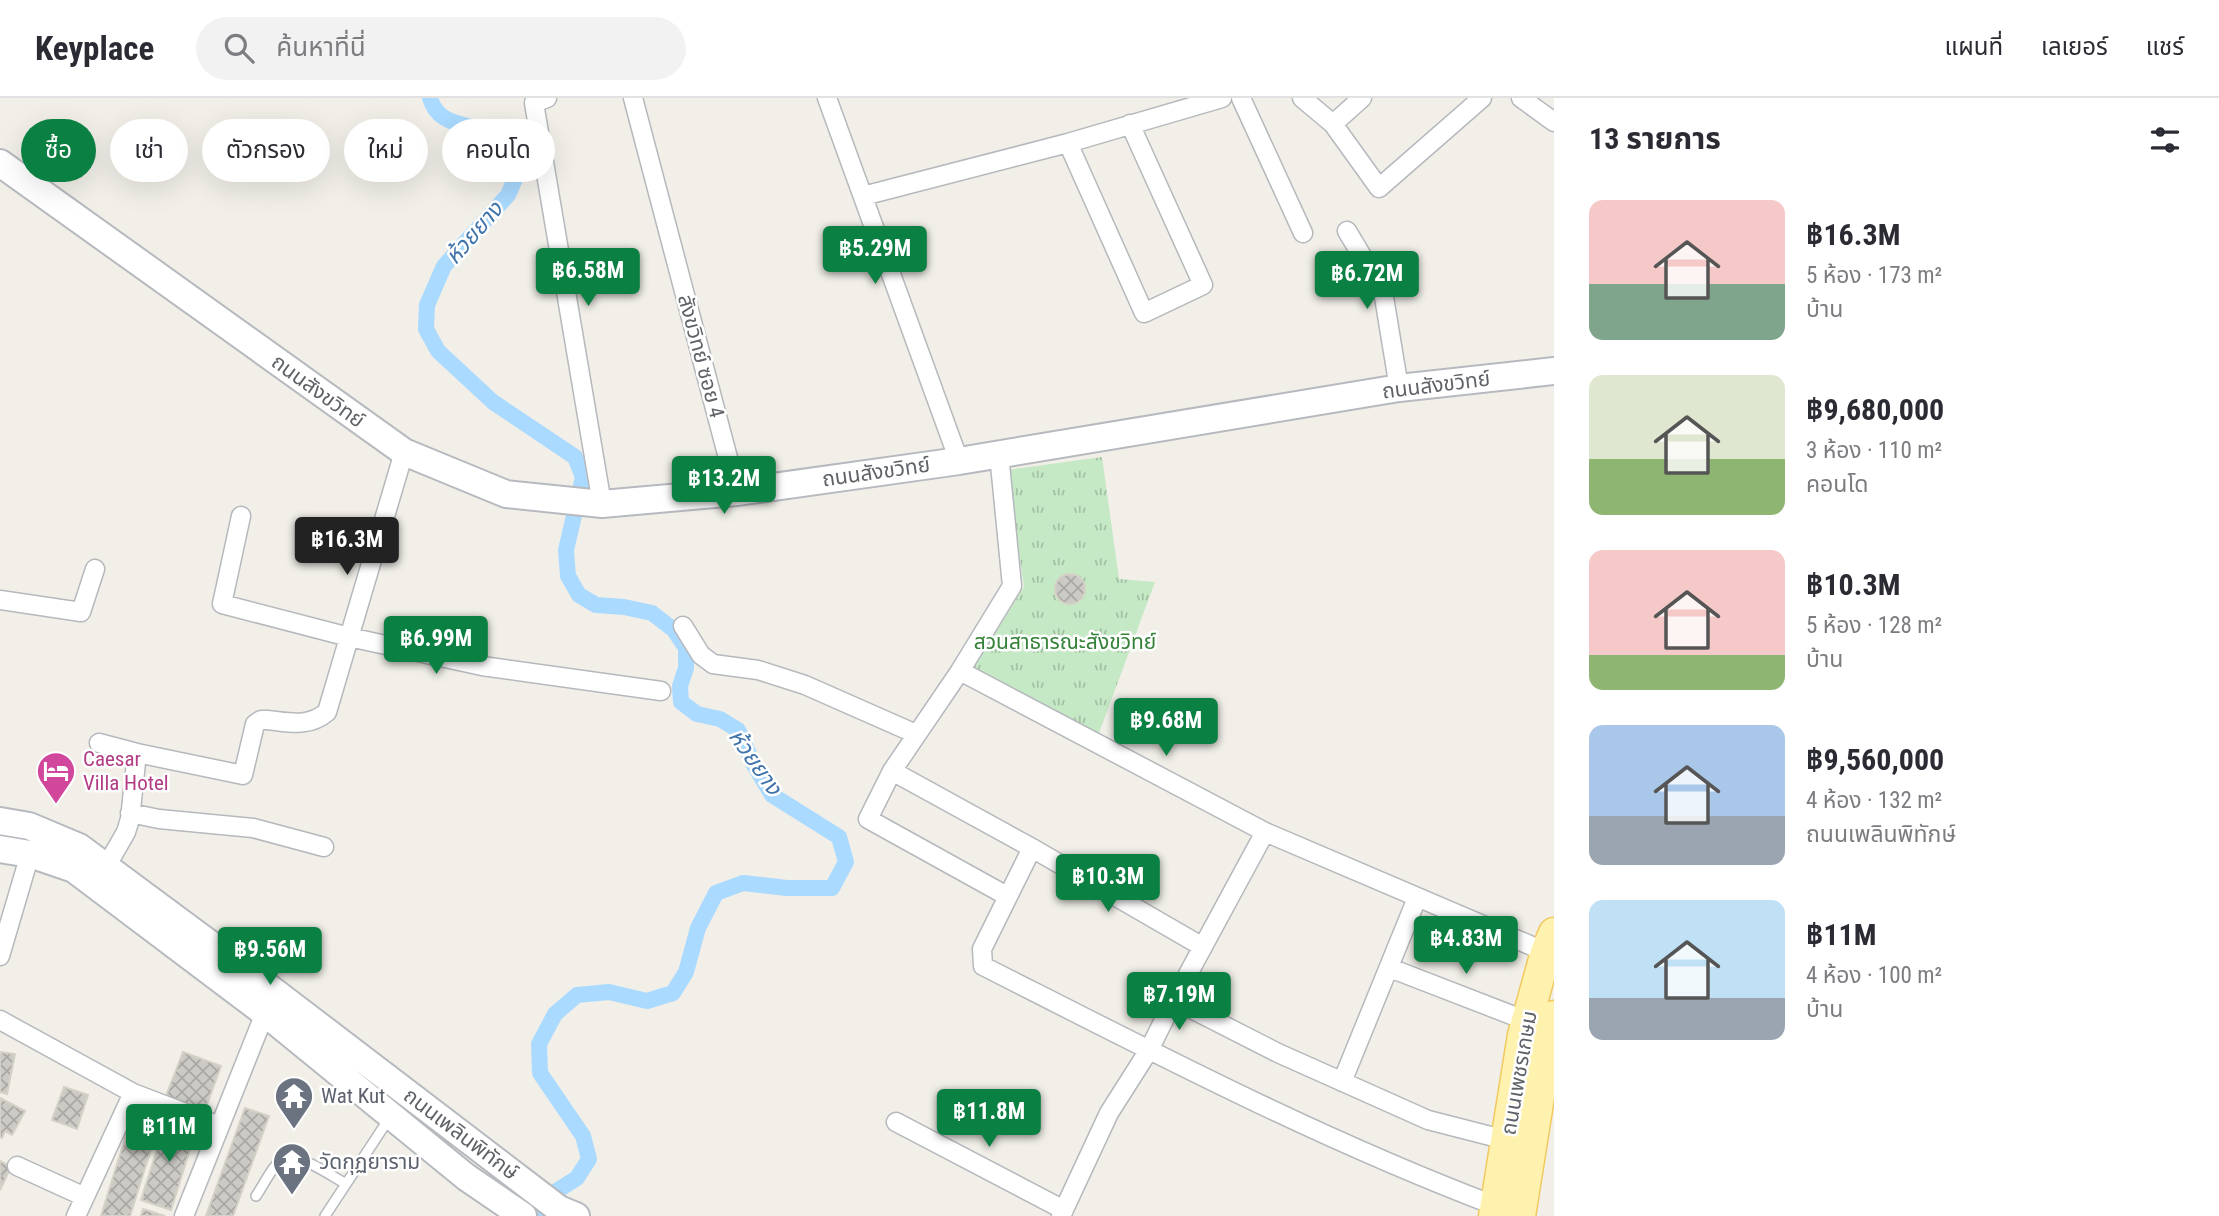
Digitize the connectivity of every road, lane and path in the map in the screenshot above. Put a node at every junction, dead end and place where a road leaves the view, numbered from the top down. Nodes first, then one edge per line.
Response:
1 (547, 98) edge
2 (633, 98) edge
3 (827, 98) edge
4 (1222, 98) edge
5 (1241, 98) edge
6 (1302, 98) edge
7 (1362, 98) edge
8 (1482, 98) edge
9 (1521, 98) edge
10 (1554, 122) edge
11 (1130, 124) junction
12 (1332, 124) junction
13 (1068, 143) junction
14 (0, 163) edge
15 (863, 196) junction
16 (1347, 231) dead end
17 (1303, 233) dead end
18 (1554, 371) edge
19 (1399, 388) junction
20 (404, 452) junction
21 (999, 454) junction
22 (958, 461) junction
23 (737, 492) junction
24 (601, 504) junction
25 (241, 516) dead end
26 (95, 569) dead end
27 (0, 600) edge
28 (683, 626) dead end
29 (349, 637) junction
30 (960, 671) junction
31 (662, 691) dead end
32 (916, 734) junction
33 (99, 743) dead end
34 (137, 753) junction
35 (892, 771) junction
36 (130, 813) junction
37 (0, 821) edge
38 (1265, 832) junction
39 (324, 847) dead end
40 (1032, 848) junction
41 (0, 849) edge
42 (30, 855) junction
43 (106, 867) junction
44 (1007, 896) junction
45 (1417, 898) junction
46 (1550, 943) edge
47 (1203, 947) junction
48 (0, 956) edge
49 (1390, 968) junction
50 (1174, 1000) junction
51 (265, 1013) junction
52 (1540, 1019) edge
53 (0, 1020) edge
54 (1149, 1050) junction
55 (1342, 1082) junction
56 (133, 1093) junction
57 (391, 1116) junction
58 (896, 1122) dead end
59 (219, 1126) junction
60 (1506, 1140) junction
61 (17, 1166) dead end
62 (346, 1184) junction
63 (257, 1196) dead end
64 (85, 1198) junction
65 (513, 1209) edge
66 (563, 1213) edge
67 (1062, 1213) edge
68 (1503, 1213) edge
69 (76, 1216) edge
70 (184, 1216) edge
71 (325, 1216) edge

1 - 24 street
2 - 23 street, สังขวิทย์ ซอย 4
3 - 15 street
4 - 11 street
5 - 17 street
6 - 12 street
7 - 12 street
8 - 12 street
9 - 10 street
11 - 13 street
11 - 13 street
13 - 15 street
14 - 20 street, ถนนสังขวิทย์
15 - 22 street
16 - 19 street
18 - 19 street, ถนนสังขวิทย์
19 - 21 street, ถนนสังขวิทย์
20 - 24 street, ถนนสังขวิทย์
20 - 29 street
21 - 22 street, ถนนสังขวิทย์
21 - 30 street
22 - 23 street, ถนนสังขวิทย์
23 - 24 street, ถนนสังขวิทย์
25 - 29 street
26 - 27 street
28 - 32 street
29 - 31 street
29 - 34 street
30 - 32 street
30 - 38 street
32 - 35 street
33 - 34 street
34 - 36 street
35 - 40 street
35 - 44 street
36 - 39 street
36 - 43 street
37 - 43 street, ถนนเพลินพิทักษ์
38 - 45 street
38 - 47 street
40 - 44 street
40 - 47 street
41 - 42 street, ถนนเพลินพิทักษ์
42 - 48 street
42 - 51 street, ถนนเพลินพิทักษ์
43 - 66 street, ถนนเพลินพิทักษ์
44 - 54 street
45 - 46 street
45 - 49 street
46 - 52 main road, ถนนเพชรเกษม
47 - 50 street
49 - 52 street
49 - 55 street
50 - 54 street
50 - 55 street
51 - 57 street, ถนนเพลินพิทักษ์
51 - 59 street
52 - 60 main road, ถนนเพชรเกษม
52 - 68 main road, ถนนเพชรเกษม
53 - 56 street
54 - 67 street
54 - 68 street
55 - 60 street
56 - 59 street
56 - 64 street
57 - 62 lane
57 - 65 street, ถนนเพลินพิทักษ์
58 - 67 street
59 - 70 street
60 - 68 main road, ถนนเพชรเกษม
61 - 64 street
62 - 63 lane
62 - 71 lane
64 - 69 street

